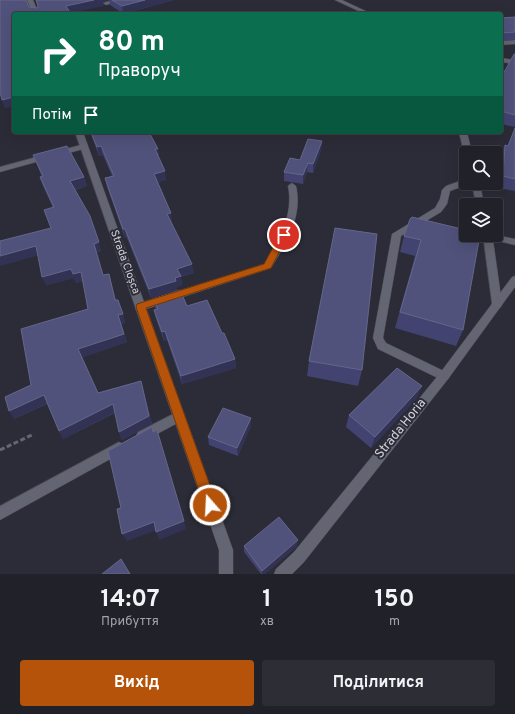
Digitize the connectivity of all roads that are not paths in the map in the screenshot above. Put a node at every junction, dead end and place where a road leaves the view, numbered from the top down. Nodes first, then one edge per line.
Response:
1 (30, 0) edge
2 (120, 0) edge
3 (338, 0) edge
4 (106, 4) dead end
5 (35, 12) edge
6 (365, 12) edge
7 (515, 42) edge
8 (503, 43) edge
9 (503, 60) edge
10 (515, 62) edge
11 (80, 134) edge
12 (463, 134) edge
13 (84, 146) junction
14 (466, 146) edge
15 (0, 170) edge
16 (459, 184) edge
17 (292, 186) dead end
18 (503, 239) edge
19 (489, 242) edge
20 (515, 242) edge
21 (515, 280) edge
22 (497, 304) junction
23 (140, 307) junction
24 (444, 376) junction
25 (179, 416) junction
26 (0, 513) edge
27 (226, 574) edge
28 (281, 574) edge

1 - 5 street
2 - 4 street
3 - 6 street
7 - 8 street
9 - 10 street
11 - 13 street, Strada Cloșca
12 - 14 street
13 - 15 street
13 - 23 street, Strada Cloșca
16 - 24 street
17 - 23 street
18 - 20 street
19 - 22 street
21 - 22 street, Strada Horia
22 - 24 street, Strada Horia
23 - 25 street, Strada Cloșca
24 - 28 street, Strada Horia
25 - 26 street
25 - 27 street, Strada Cloșca

